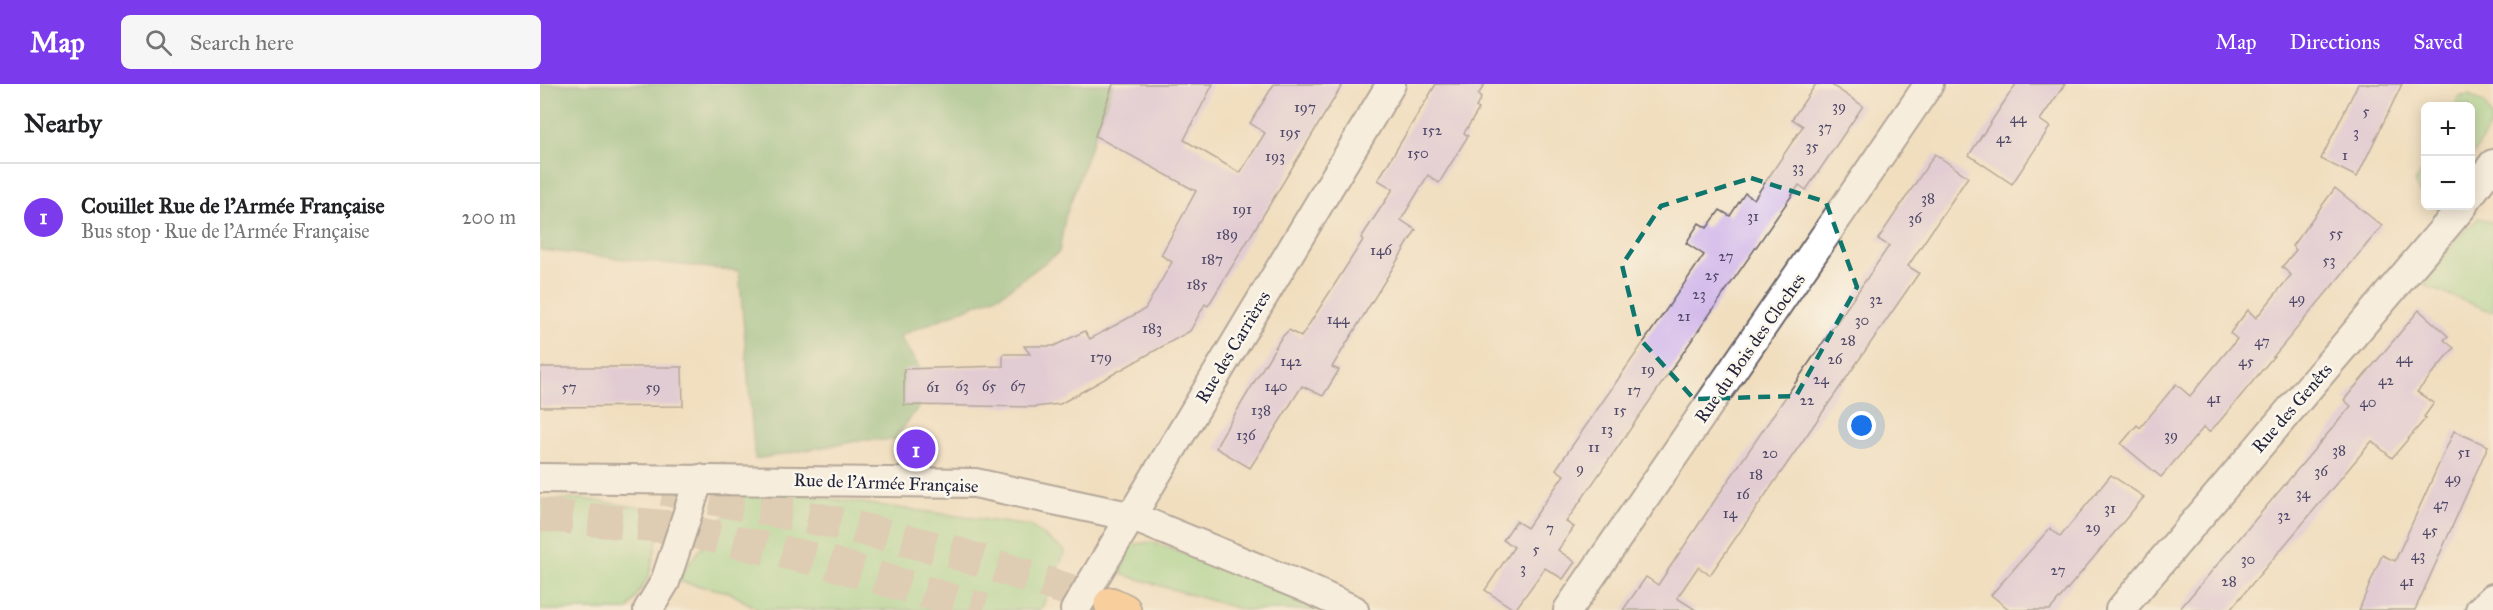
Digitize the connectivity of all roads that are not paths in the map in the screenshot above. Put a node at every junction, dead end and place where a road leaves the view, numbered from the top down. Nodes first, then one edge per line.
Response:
1 (1390, 84) edge
2 (1929, 84) edge
3 (2493, 164) edge
4 (2475, 188) edge
5 (2460, 210) edge
6 (540, 478) edge
7 (699, 479) junction
8 (1133, 517) junction
9 (2493, 598) edge
10 (648, 610) edge
11 (1076, 610) edge
12 (1354, 610) edge
13 (1568, 610) edge
14 (2120, 610) edge
15 (2480, 610) edge

1 - 8 street, Rue des Carrières
2 - 13 street, Rue du Bois des Cloches
3 - 4 street
5 - 14 street, Rue des Genêts
6 - 7 street, Rue de l'Armée Française
7 - 8 street, Rue de l'Armée Française
7 - 10 street
8 - 11 street, Rue des Carrières
8 - 12 street, Rue de l'Armée Française
9 - 15 street

